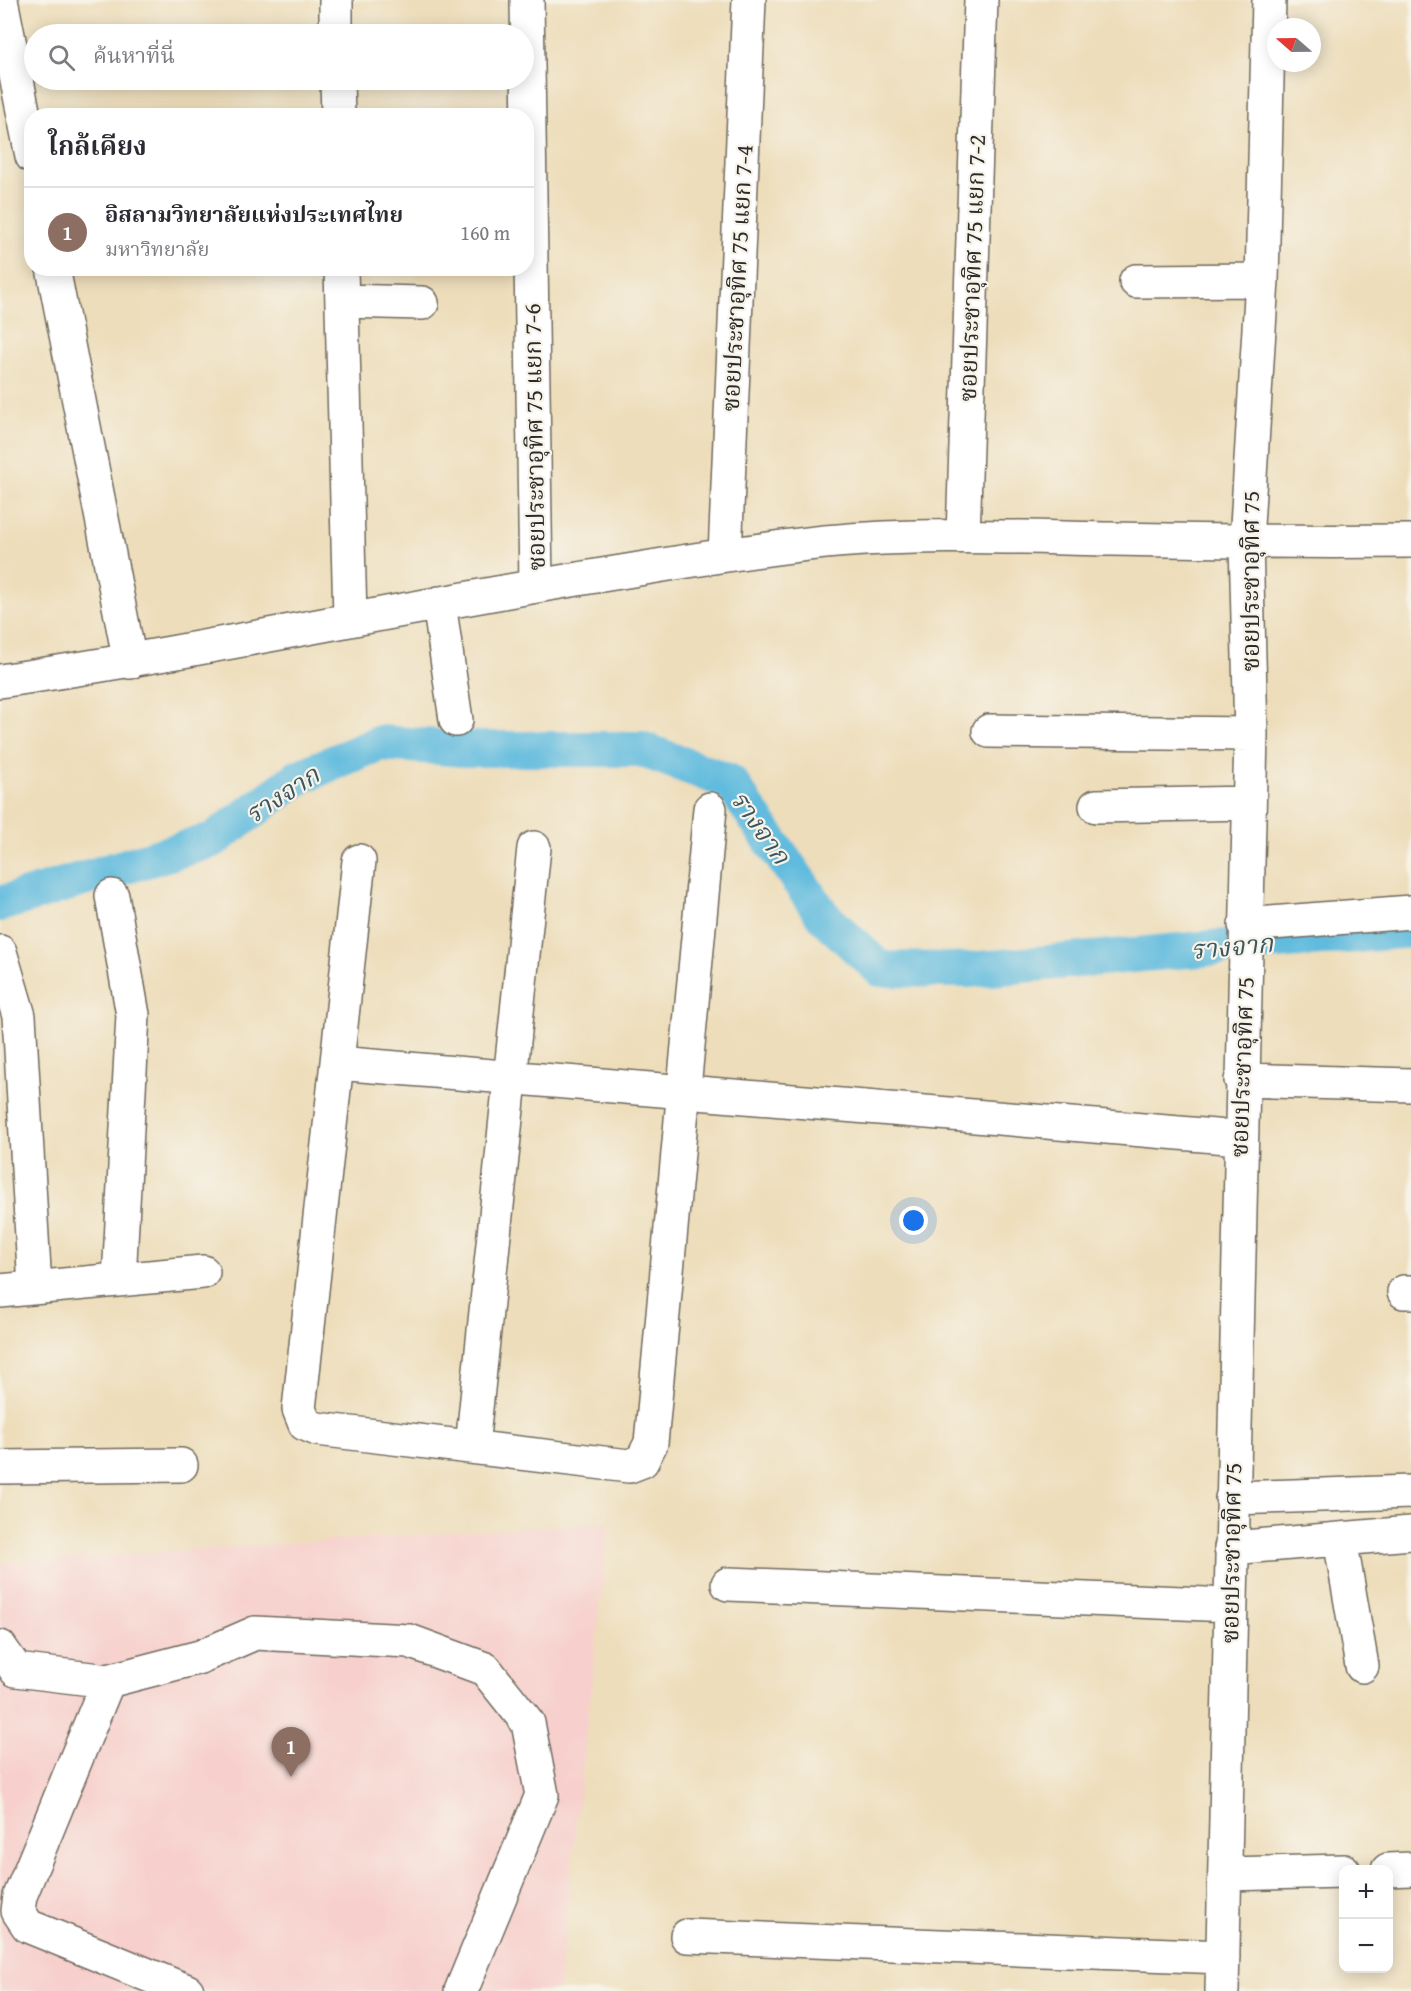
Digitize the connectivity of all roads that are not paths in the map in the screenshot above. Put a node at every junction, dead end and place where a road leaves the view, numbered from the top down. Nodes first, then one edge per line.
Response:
1 (1, 0) edge
2 (336, 0) edge
3 (527, 0) edge
4 (749, 0) edge
5 (981, 0) edge
6 (1269, 0) edge
7 (336, 24) edge
8 (527, 24) edge
9 (337, 90) edge
10 (528, 90) edge
11 (338, 108) edge
12 (529, 108) edge
13 (24, 116) edge
14 (55, 276) edge
15 (341, 276) edge
16 (531, 276) edge
17 (1262, 280) junction
18 (1136, 281) dead end
19 (342, 301) junction
20 (422, 303) dead end
21 (963, 536) junction
22 (1411, 541) edge
23 (1246, 542) junction
24 (724, 555) junction
25 (536, 585) junction
26 (439, 603) junction
27 (350, 618) junction
28 (130, 662) junction
29 (0, 681) edge
30 (456, 720) dead end
31 (989, 731) dead end
32 (1251, 734) junction
33 (1249, 803) junction
34 (1096, 806) dead end
35 (710, 809) dead end
36 (534, 848) dead end
37 (359, 861) dead end
38 (112, 896) dead end
39 (1411, 912) edge
40 (1245, 928) junction
41 (4, 966) edge
42 (337, 1063) junction
43 (510, 1077) junction
44 (1241, 1080) junction
45 (1411, 1085) edge
46 (684, 1092) junction
47 (1239, 1138) junction
48 (203, 1272) dead end
49 (119, 1280) junction
50 (36, 1287) junction
51 (0, 1291) edge
52 (472, 1448) junction
53 (181, 1465) dead end
54 (0, 1467) edge
55 (1411, 1492) edge
56 (1232, 1498) junction
57 (1411, 1533) edge
58 (1340, 1539) junction
59 (1232, 1548) junction
60 (728, 1584) dead end
61 (1230, 1605) junction
62 (0, 1647) edge
63 (1362, 1666) dead end
64 (108, 1681) junction
65 (1411, 1869) edge
66 (1393, 1870) edge
67 (1339, 1871) edge
68 (1225, 1874) junction
69 (687, 1936) dead end
70 (1223, 1957) junction
71 (187, 1991) edge
72 (461, 1991) edge
73 (1222, 1991) edge

1 - 13 street
2 - 7 street
3 - 8 street, ซอยประชาอุทิศ 75 แยก 7-6
4 - 24 street, ซอยประชาอุทิศ 75 แยก 7-4
5 - 21 street, ซอยประชาอุทิศ 75 แยก 7-2
6 - 17 street, ซอยประชาอุทิศ 75
9 - 11 street
10 - 12 street, ซอยประชาอุทิศ 75 แยก 7-6
14 - 28 street
15 - 19 street
16 - 25 street, ซอยประชาอุทิศ 75 แยก 7-6
17 - 18 street
17 - 23 street, ซอยประชาอุทิศ 75
19 - 20 street
19 - 27 street
21 - 23 street
21 - 24 street
22 - 23 street
23 - 32 street, ซอยประชาอุทิศ 75
24 - 25 street
25 - 26 street
26 - 27 street
26 - 30 street
27 - 28 street
28 - 29 street
31 - 32 street
32 - 33 street, ซอยประชาอุทิศ 75
33 - 34 street
33 - 40 street, ซอยประชาอุทิศ 75
35 - 46 street
36 - 43 street
37 - 42 street
38 - 49 street
39 - 40 street
40 - 44 street, ซอยประชาอุทิศ 75
41 - 50 street
42 - 43 street
42 - 52 street
43 - 46 street
43 - 52 street
44 - 45 street
44 - 47 street, ซอยประชาอุทิศ 75
46 - 47 street
46 - 52 street
47 - 56 street, ซอยประชาอุทิศ 75
48 - 49 street
49 - 50 street
50 - 51 street
53 - 54 street
55 - 56 street
56 - 59 street, ซอยประชาอุทิศ 75
57 - 58 street
58 - 59 street
58 - 63 street
59 - 61 street, ซอยประชาอุทิศ 75
60 - 61 street
61 - 68 street, ซอยประชาอุทิศ 75
62 - 64 street
64 - 71 street
64 - 72 street
65 - 66 street
67 - 68 street
68 - 70 street, ซอยประชาอุทิศ 75
69 - 70 street
70 - 73 street, ซอยประชาอุทิศ 75

